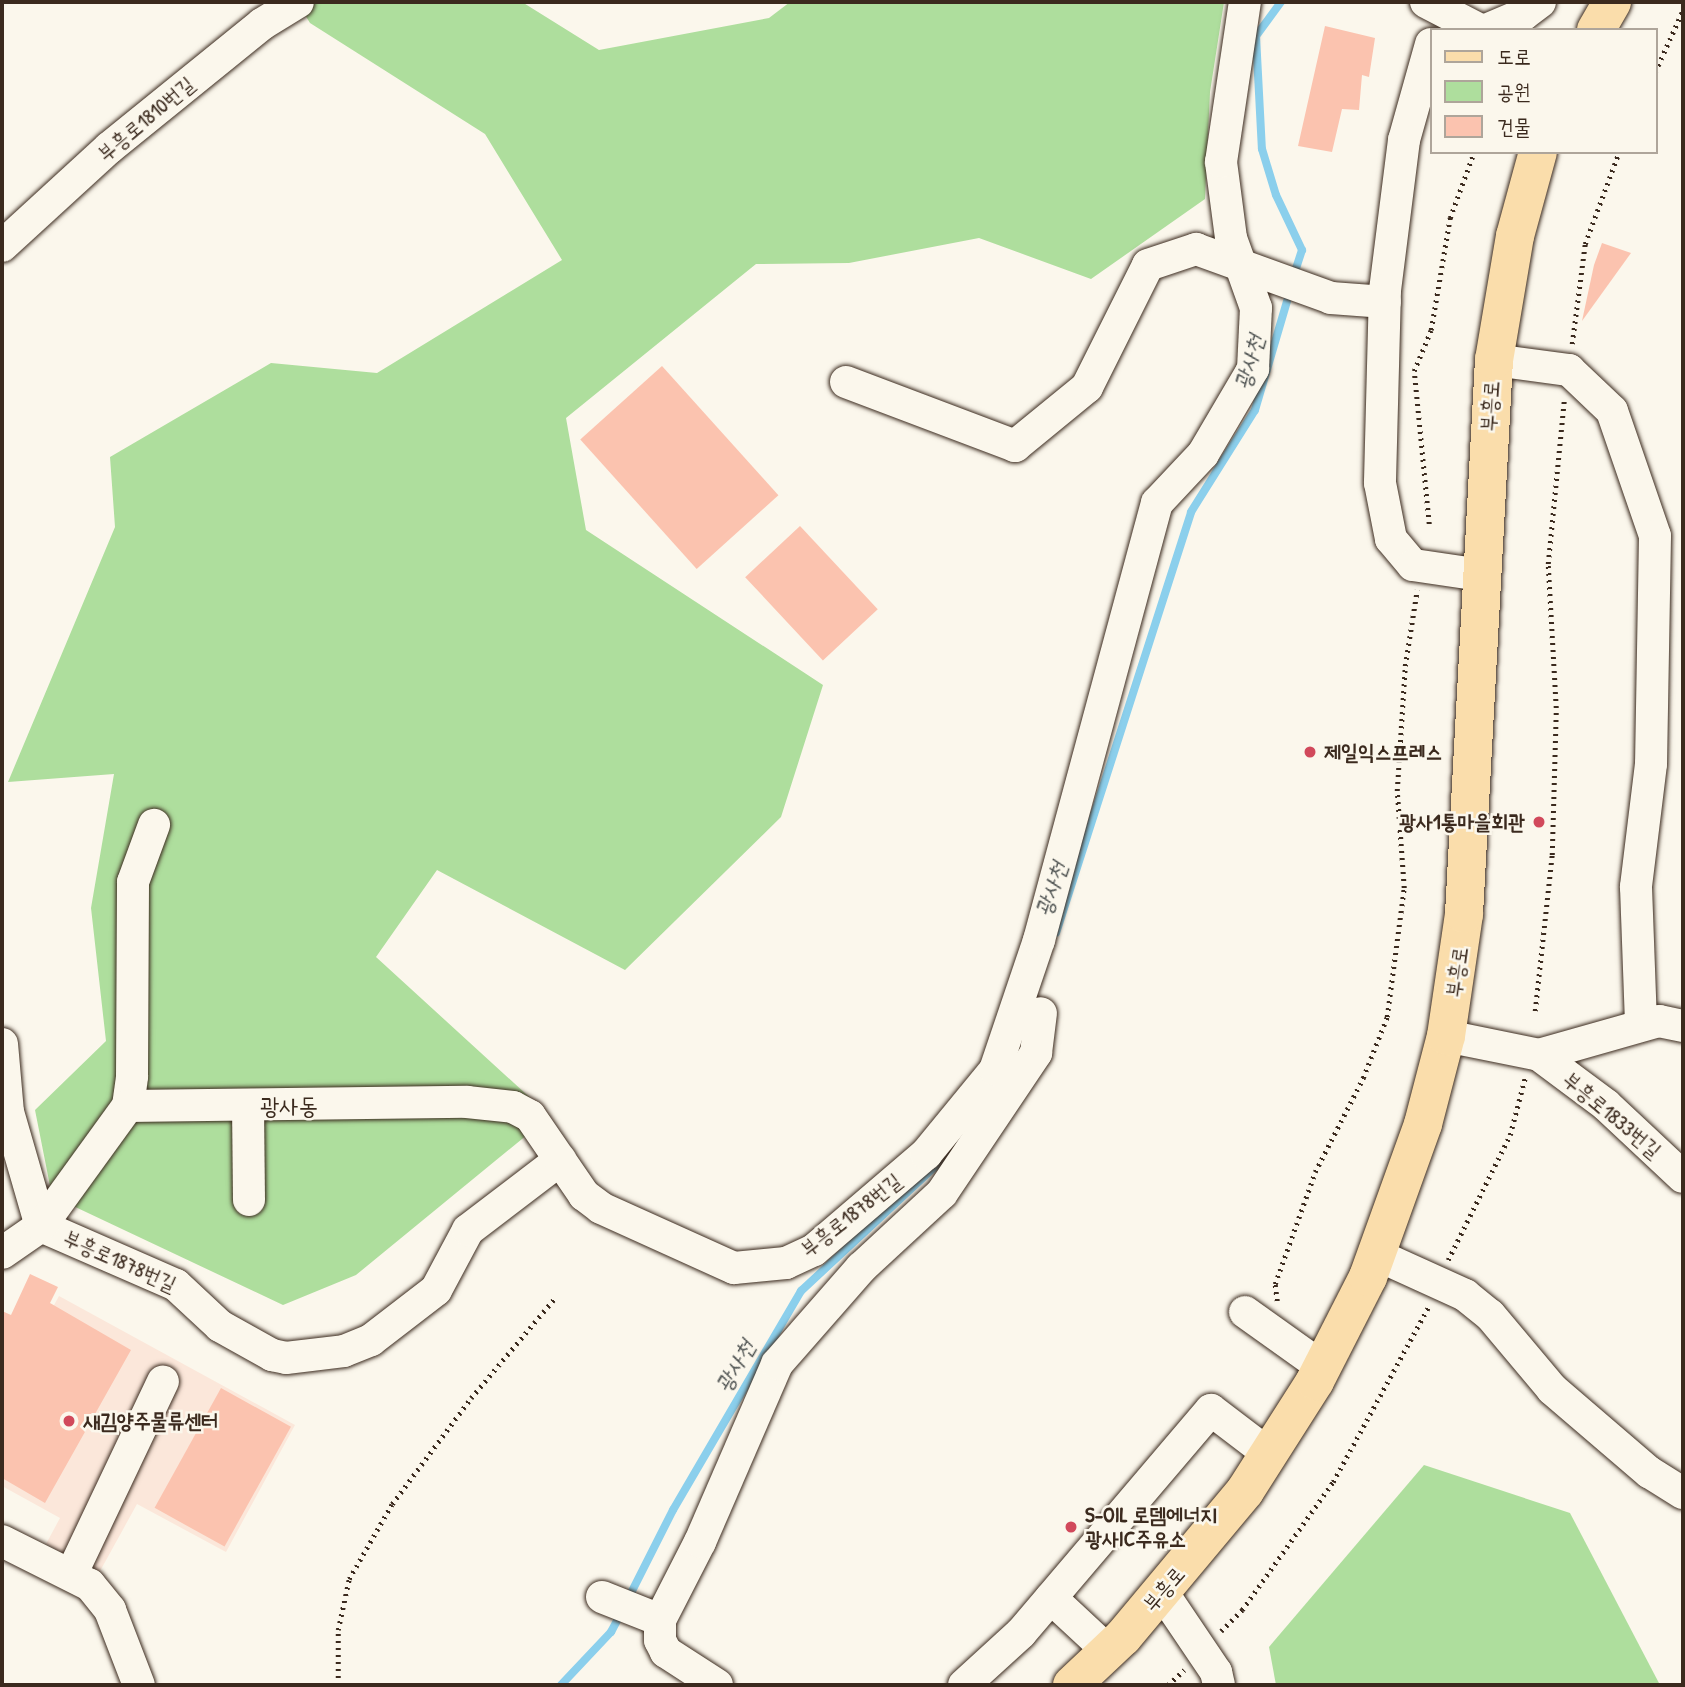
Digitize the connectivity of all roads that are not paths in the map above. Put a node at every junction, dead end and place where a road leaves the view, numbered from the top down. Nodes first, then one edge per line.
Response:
1 (299, 2) edge
2 (1245, 2) edge
3 (1540, 2) edge
4 (1612, 2) edge
5 (1437, 10) edge
6 (1476, 28) edge
7 (1491, 28) edge
8 (1597, 28) edge
9 (1430, 48) edge
10 (1430, 128) edge
11 (1537, 154) edge
12 (1400, 170) junction
13 (2, 246) edge
14 (1246, 265) junction
15 (1385, 302) junction
16 (1494, 360) junction
17 (846, 382) dead end
18 (1480, 575) junction
19 (154, 825) dead end
20 (1041, 1013) dead end
21 (1635, 1026) junction
22 (1683, 1026) edge
23 (1447, 1036) junction
24 (2, 1044) edge
25 (1544, 1059) junction
26 (248, 1105) junction
27 (128, 1106) junction
28 (560, 1160) junction
29 (1683, 1177) edge
30 (14, 1182) edge
31 (249, 1200) dead end
32 (41, 1226) junction
33 (828, 1241) junction
34 (2, 1253) edge
35 (1377, 1255) junction
36 (858, 1265) junction
37 (1245, 1312) dead end
38 (1322, 1367) junction
39 (163, 1381) dead end
40 (1269, 1454) junction
41 (1683, 1493) edge
42 (2, 1541) edge
43 (72, 1573) junction
44 (1162, 1592) junction
45 (605, 1598) dead end
46 (1051, 1598) junction
47 (660, 1620) junction
48 (1108, 1651) junction
49 (139, 1685) edge
50 (717, 1685) edge
51 (964, 1685) edge
52 (1072, 1685) edge
53 (1219, 1685) edge

1 - 13 street, 부흥로1810번길
2 - 14 street
3 - 7 street
4 - 8 main road
5 - 6 street
9 - 12 street
10 - 12 street
11 - 16 main road, 부흥로
12 - 15 street
14 - 15 street
14 - 17 street
14 - 33 street, 부흥로1878번길
15 - 18 street
16 - 18 main road, 부흥로
16 - 21 street
18 - 23 main road, 부흥로
19 - 27 street, 부흥로1878번길
20 - 36 street
21 - 22 street
21 - 25 street
23 - 25 street, 부흥로1833번길
23 - 35 main road, 부흥로
24 - 30 street, 부흥로1878번길
25 - 29 street, 부흥로1833번길
26 - 27 street, 부흥로1878번길
26 - 28 street, 부흥로1878번길
26 - 31 street
27 - 32 street, 부흥로1878번길
28 - 32 street, 부흥로1878번길
28 - 33 street, 부흥로1878번길
30 - 32 street, 부흥로1878번길
32 - 34 street, 부흥로1878번길
33 - 36 street
35 - 38 main road, 부흥로
35 - 41 street
36 - 47 street
37 - 38 street
38 - 40 main road, 부흥로
39 - 43 street
40 - 44 main road, 부흥로
40 - 46 street
42 - 43 street
43 - 49 street
44 - 48 main road, 부흥로
44 - 53 street
45 - 47 street
46 - 48 street
46 - 51 street
47 - 50 street
48 - 52 main road, 부흥로

